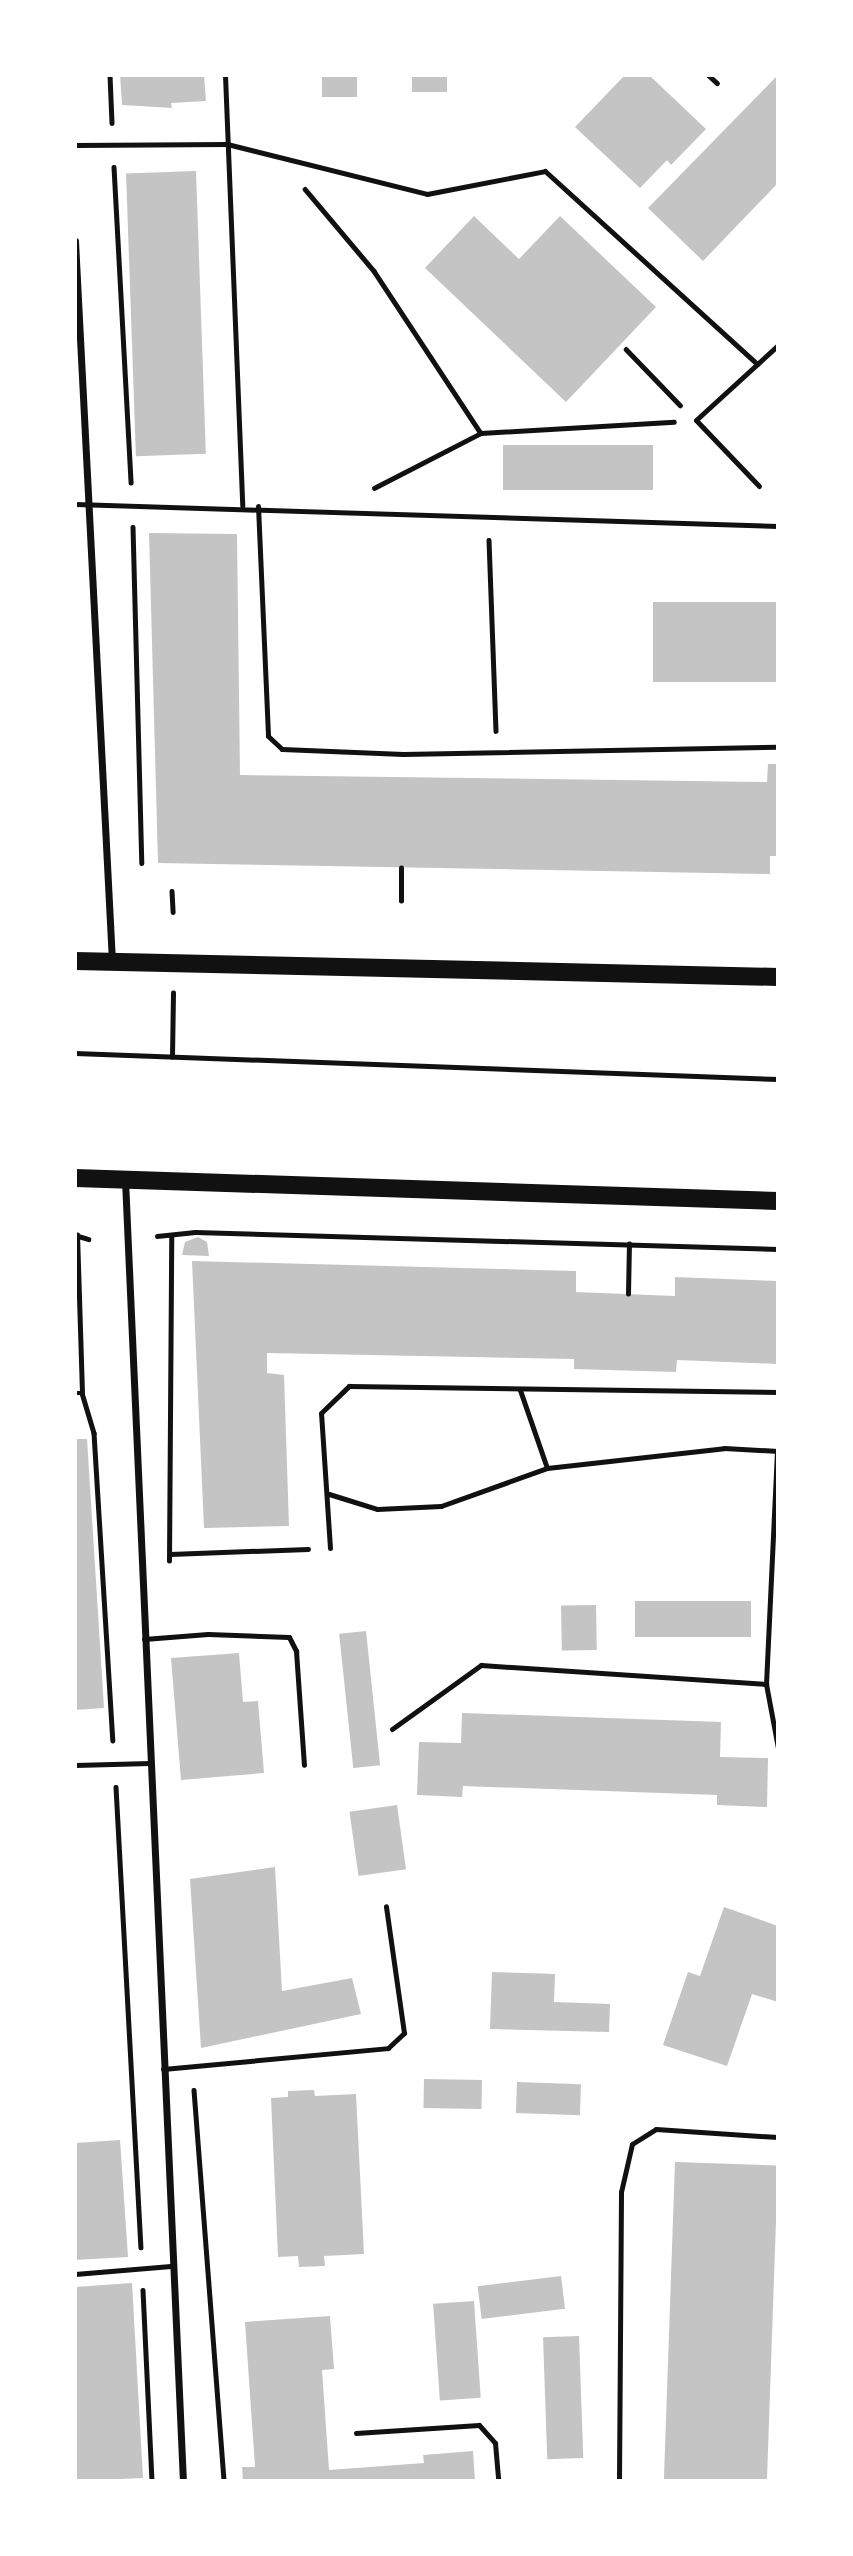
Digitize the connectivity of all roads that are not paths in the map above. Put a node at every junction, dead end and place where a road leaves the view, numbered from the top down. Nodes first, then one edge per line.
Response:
1 (225, 75) edge
2 (708, 75) edge
3 (717, 83) dead end
4 (228, 144) junction
5 (75, 145) edge
6 (75, 241) edge
7 (778, 345) edge
8 (757, 364) junction
9 (759, 486) dead end
10 (75, 504) edge
11 (89, 504) junction
12 (243, 506) junction
13 (258, 506) junction
14 (778, 526) edge
15 (778, 747) edge
16 (75, 961) edge
17 (112, 962) junction
18 (778, 976) edge
19 (75, 1178) edge
20 (125, 1179) junction
21 (778, 1201) edge
22 (520, 1390) junction
23 (778, 1392) edge
24 (778, 1451) edge
25 (547, 1468) junction
26 (329, 1494) junction
27 (330, 1548) road end
28 (144, 1639) junction
29 (766, 1684) junction
30 (392, 1729) dead end
31 (778, 1748) edge
32 (150, 1763) junction
33 (75, 1765) edge
34 (304, 1765) dead end
35 (386, 1906) dead end
36 (163, 2069) junction
37 (778, 2137) edge
38 (171, 2266) junction
39 (75, 2274) edge
40 (356, 2433) dead end
41 (183, 2481) edge
42 (498, 2481) edge
43 (620, 2481) edge

1 - 4 lane
2 - 3 lane
4 - 5 lane
4 - 8 lane
4 - 12 lane
6 - 11 street
7 - 8 lane
8 - 9 lane
10 - 11 lane
11 - 12 lane
11 - 17 street
12 - 13 lane
13 - 14 lane
13 - 15 lane
16 - 17 main road
17 - 18 main road
19 - 20 main road
20 - 21 main road
20 - 28 street
22 - 23 lane
22 - 25 lane
22 - 26 lane
24 - 25 lane
24 - 29 lane
25 - 26 lane
26 - 27 lane
28 - 32 street
28 - 34 lane
29 - 30 lane
29 - 31 lane
32 - 33 lane
32 - 36 street
35 - 36 lane
36 - 38 street
37 - 43 lane
38 - 39 lane
38 - 41 street
40 - 42 lane

